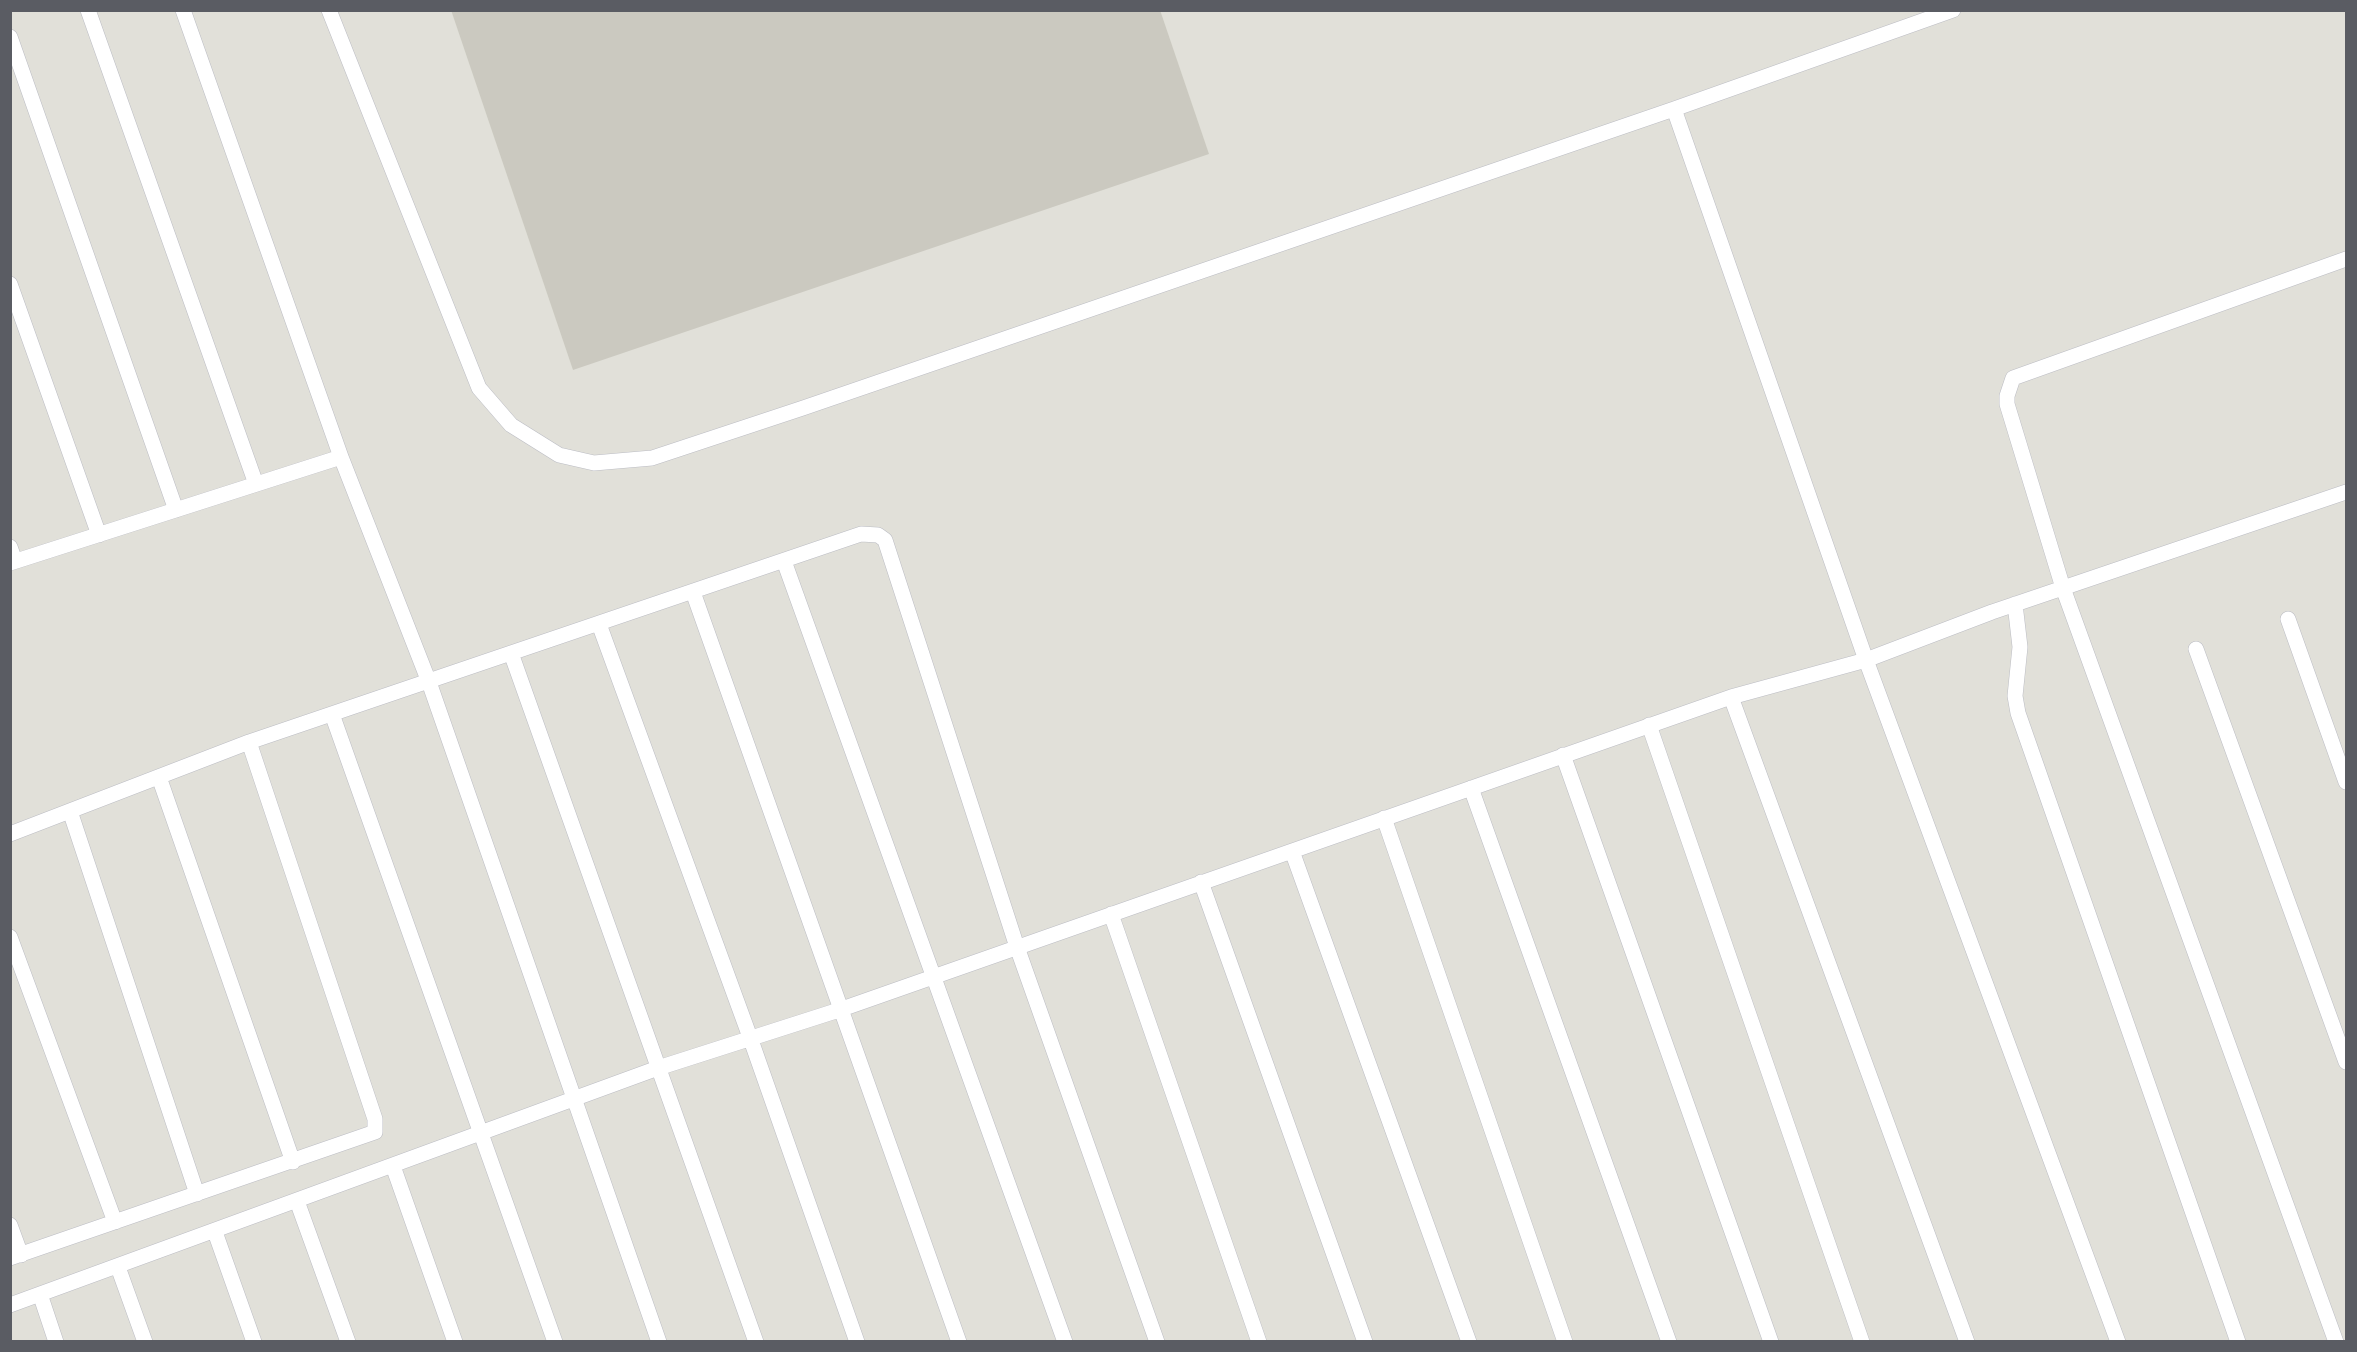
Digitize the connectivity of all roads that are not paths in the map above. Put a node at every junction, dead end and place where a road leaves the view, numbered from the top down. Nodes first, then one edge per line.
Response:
1 (88, 10) edge
2 (183, 10) edge
3 (329, 10) edge
4 (1953, 10) edge
5 (10, 37) edge
6 (1674, 109) junction
7 (2346, 259) edge
8 (10, 284) edge
9 (341, 457) junction
10 (256, 484) junction
11 (2346, 492) edge
12 (176, 510) junction
13 (99, 535) junction
14 (12, 557) edge
15 (784, 561) junction
16 (2063, 588) junction
17 (693, 592) junction
18 (2015, 604) junction
19 (2288, 619) dead end
20 (598, 624) junction
21 (2196, 649) dead end
22 (511, 653) junction
23 (1866, 660) junction
24 (429, 682) junction
25 (1731, 696) junction
26 (332, 714) junction
27 (1649, 725) junction
28 (249, 742) junction
29 (1563, 755) junction
30 (159, 777) junction
31 (2346, 782) edge
32 (1471, 788) junction
33 (70, 812) junction
34 (1384, 818) junction
35 (10, 834) edge
36 (1292, 850) junction
37 (1201, 882) junction
38 (1111, 914) junction
39 (10, 937) edge
40 (1017, 947) junction
41 (936, 976) junction
42 (840, 1010) junction
43 (751, 1040) junction
44 (2346, 1062) edge
45 (658, 1068) junction
46 (574, 1100) junction
47 (481, 1134) junction
48 (293, 1162) junction
49 (393, 1166) junction
50 (197, 1194) junction
51 (297, 1201) junction
52 (115, 1222) junction
53 (10, 1225) edge
54 (215, 1232) junction
55 (16, 1256) edge
56 (118, 1267) junction
57 (40, 1294) junction
58 (10, 1305) edge
59 (56, 1341) edge
60 (145, 1341) edge
61 (254, 1341) edge
62 (348, 1341) edge
63 (455, 1341) edge
64 (555, 1341) edge
65 (659, 1341) edge
66 (756, 1341) edge
67 (857, 1341) edge
68 (959, 1341) edge
69 (1065, 1341) edge
70 (1157, 1341) edge
71 (1259, 1341) edge
72 (1365, 1341) edge
73 (1469, 1341) edge
74 (1565, 1341) edge
75 (1669, 1341) edge
76 (1771, 1341) edge
77 (1862, 1341) edge
78 (1967, 1341) edge
79 (2118, 1341) edge
80 (2238, 1341) edge
81 (2336, 1341) edge

1 - 10 lane
2 - 9 lane
3 - 6 lane
4 - 6 lane
5 - 12 lane
6 - 23 lane
7 - 16 lane
8 - 13 lane
9 - 10 lane
9 - 24 lane
10 - 12 lane
11 - 16 lane
12 - 13 lane
13 - 14 lane
15 - 17 lane
15 - 40 lane
15 - 41 lane
16 - 18 lane
16 - 81 lane
17 - 20 lane
17 - 42 lane
18 - 23 lane
18 - 80 lane
19 - 31 lane
20 - 22 lane
20 - 43 lane
21 - 44 lane
22 - 24 lane
22 - 45 lane
23 - 25 lane
23 - 79 lane
24 - 26 lane
24 - 46 lane
25 - 27 lane
25 - 78 lane
26 - 28 lane
26 - 47 lane
27 - 29 lane
27 - 77 lane
28 - 30 lane
28 - 48 lane
29 - 32 lane
29 - 76 lane
30 - 33 lane
30 - 48 lane
32 - 34 lane
32 - 75 lane
33 - 35 lane
33 - 50 lane
34 - 36 lane
34 - 74 lane
36 - 37 lane
36 - 73 lane
37 - 38 lane
37 - 72 lane
38 - 40 lane
38 - 71 lane
39 - 52 lane
40 - 41 lane
40 - 70 lane
41 - 42 lane
41 - 69 lane
42 - 43 lane
42 - 68 lane
43 - 45 lane
43 - 67 lane
45 - 46 lane
45 - 66 lane
46 - 47 lane
46 - 65 lane
47 - 49 lane
47 - 64 lane
48 - 50 lane
49 - 51 lane
49 - 63 lane
50 - 52 lane
51 - 54 lane
51 - 62 lane
52 - 55 lane
53 - 55 lane
54 - 56 lane
54 - 61 lane
56 - 57 lane
56 - 60 lane
57 - 58 lane
57 - 59 lane

